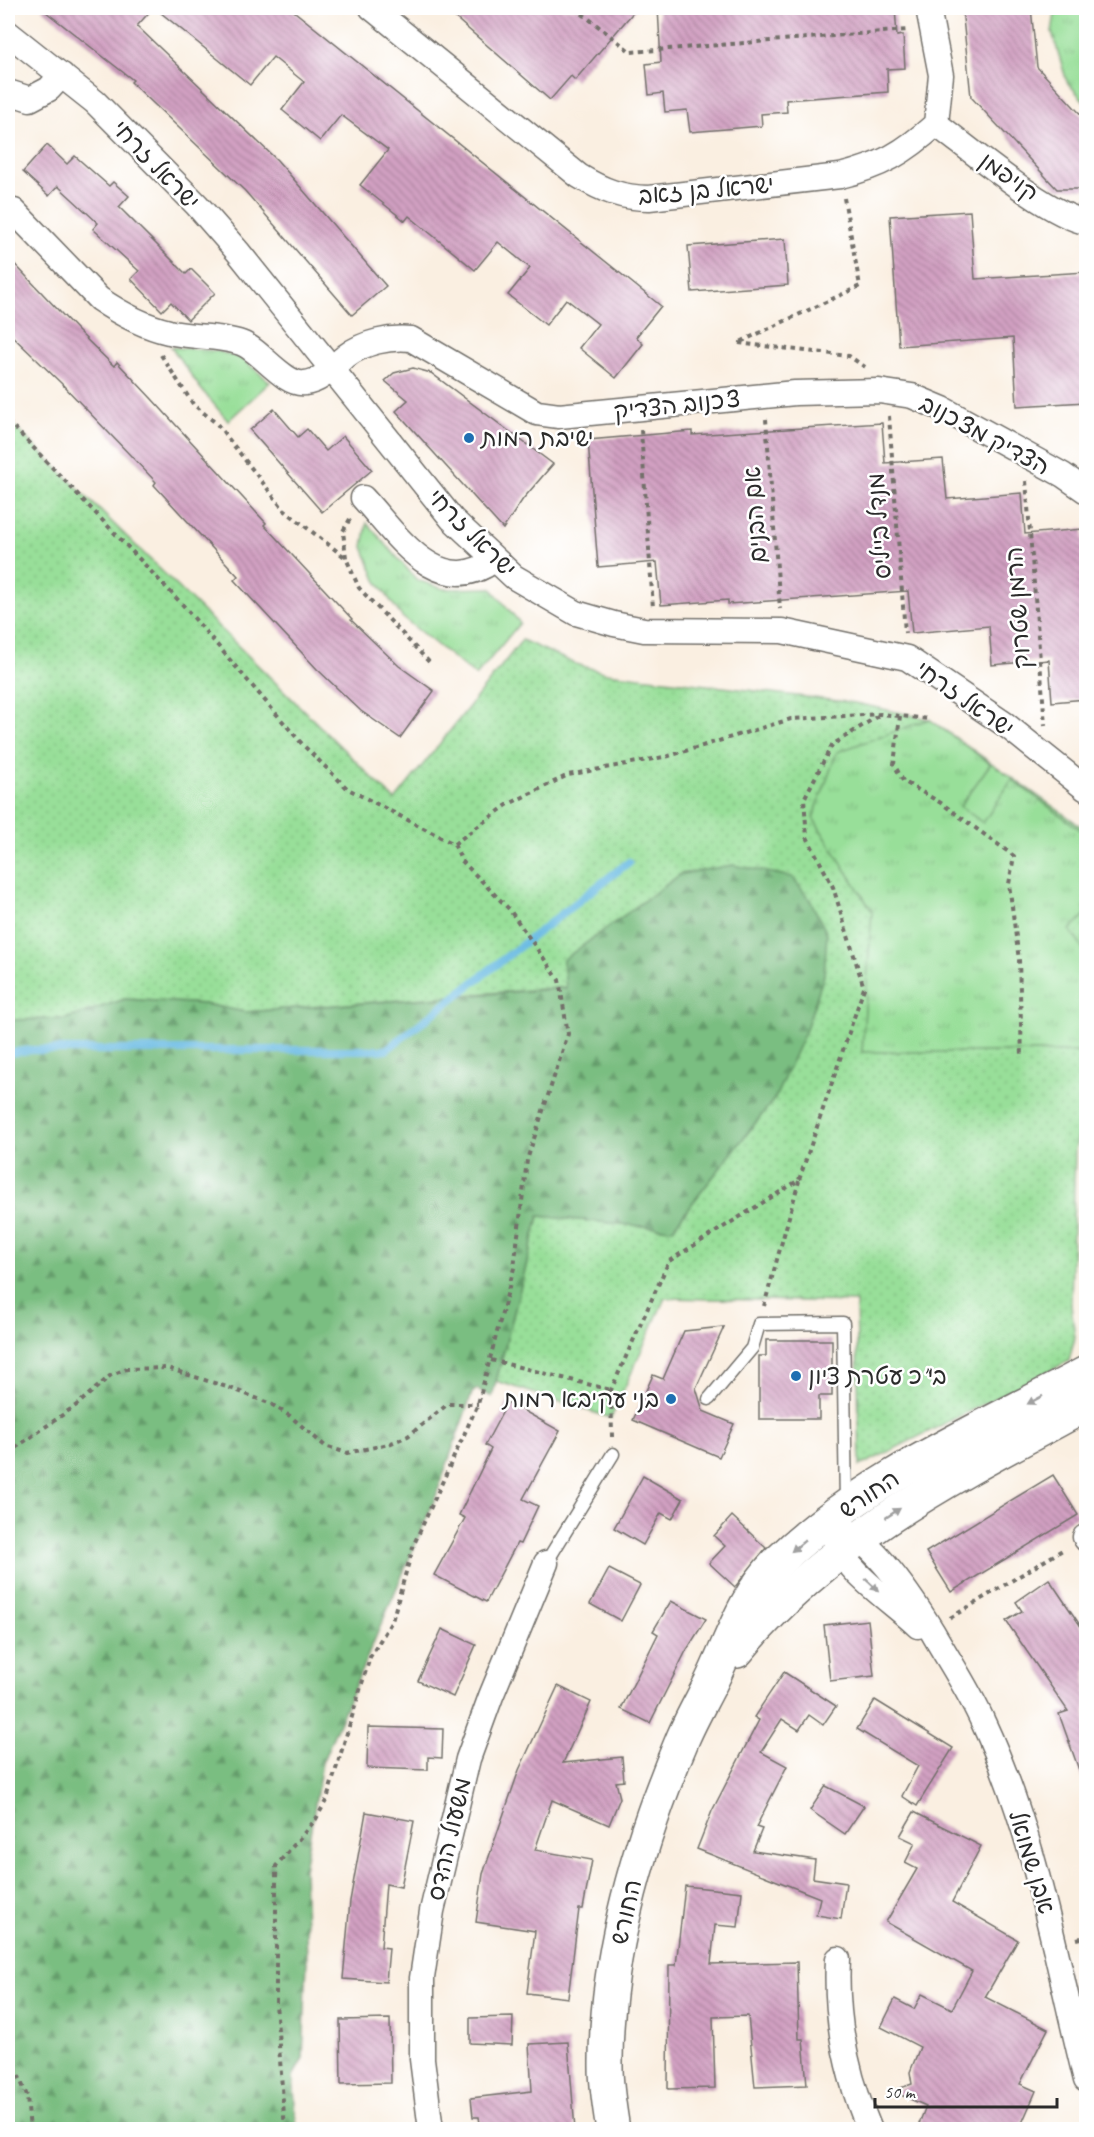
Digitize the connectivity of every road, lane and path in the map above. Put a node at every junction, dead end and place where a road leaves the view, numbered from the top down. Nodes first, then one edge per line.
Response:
1 (372, 8) edge
2 (575, 8) edge
3 (1082, 8) edge
4 (1086, 16) edge
5 (930, 18) edge
6 (8, 33) edge
7 (62, 75) junction
8 (8, 92) edge
9 (936, 124) junction
10 (840, 176) junction
11 (14, 211) dead end
12 (1086, 222) edge
13 (160, 352) dead end
14 (332, 369) junction
15 (883, 391) junction
16 (764, 396) junction
17 (640, 408) junction
18 (8, 421) edge
19 (1024, 454) junction
20 (1075, 474) edge
21 (1086, 491) edge
22 (363, 498) joint
23 (346, 558) junction
24 (494, 560) junction
25 (655, 630) junction
26 (782, 631) junction
27 (906, 658) junction
28 (430, 663) dead end
29 (881, 714) junction
30 (900, 716) junction
31 (929, 719) dead end
32 (1047, 758) junction
33 (1085, 789) edge
34 (454, 844) junction
35 (1022, 1057) dead end
36 (799, 1180) junction
37 (759, 1324) junction
38 (491, 1360) junction
39 (1086, 1373) edge
40 (611, 1390) junction
41 (709, 1399) dead end
42 (478, 1404) junction
43 (1086, 1405) edge
44 (8, 1453) edge
45 (613, 1455) joint
46 (843, 1529) junction
47 (1085, 1538) edge
48 (546, 1563) joint
49 (931, 1629) junction
50 (946, 1656) junction
51 (838, 1959) dead end
52 (8, 2050) edge
53 (1086, 2080) edge
54 (30, 2130) edge
55 (285, 2130) edge
56 (431, 2130) edge
57 (613, 2130) edge
58 (870, 2130) edge

1 - 10 street, ישראל בן זאב
2 - 5 path
3 - 4 path
5 - 9 street
6 - 7 street, ישראל זרחי
7 - 8 street
7 - 14 street, ישראל זרחי
9 - 10 street, ישראל בן זאב
9 - 12 street, קויפמן
10 - 15 path
11 - 14 street, צ'כנוב הצדיק
13 - 23 path
14 - 17 street, צ'כנוב הצדיק
14 - 24 street, ישראל זרחי
15 - 16 street, הצדיק מצ'כנוב
15 - 19 street, הצדיק מצ'כנוב
15 - 27 path, מנדל בייליס
16 - 17 street, צ'כנוב הצדיק
16 - 26 path, אם הבנים
17 - 25 path
18 - 34 path
19 - 20 street, הצדיק מצ'כנוב
19 - 32 path, הרמן שטרוק
20 - 21 street, הצדיק מצ'כנוב
22 - 23 path
22 - 24 street
23 - 28 path
24 - 25 street, ישראל זרחי
25 - 26 street, ישראל זרחי
26 - 27 street, ישראל זרחי
27 - 32 street, ישראל זרחי
29 - 30 path
29 - 34 path
29 - 36 path
30 - 31 path
30 - 35 path
32 - 33 street, ישראל זרחי
34 - 38 path
36 - 37 path
36 - 40 path
37 - 41 lane
37 - 46 lane
38 - 40 path
38 - 42 path
39 -> 46 street, החורש
40 - 45 path
42 - 44 path
42 - 55 path
46 -> 43 street, החורש
45 - 48 lane
46 - 49 street, אבן שמואל
46 -> 50 street, אבן שמואל
46 - 57 street, החורש
47 - 49 path
48 - 56 street, משעול ההדס
49 - 50 street, אבן שמואל
50 - 53 street, אבן שמואל
51 - 58 street
52 - 54 path

